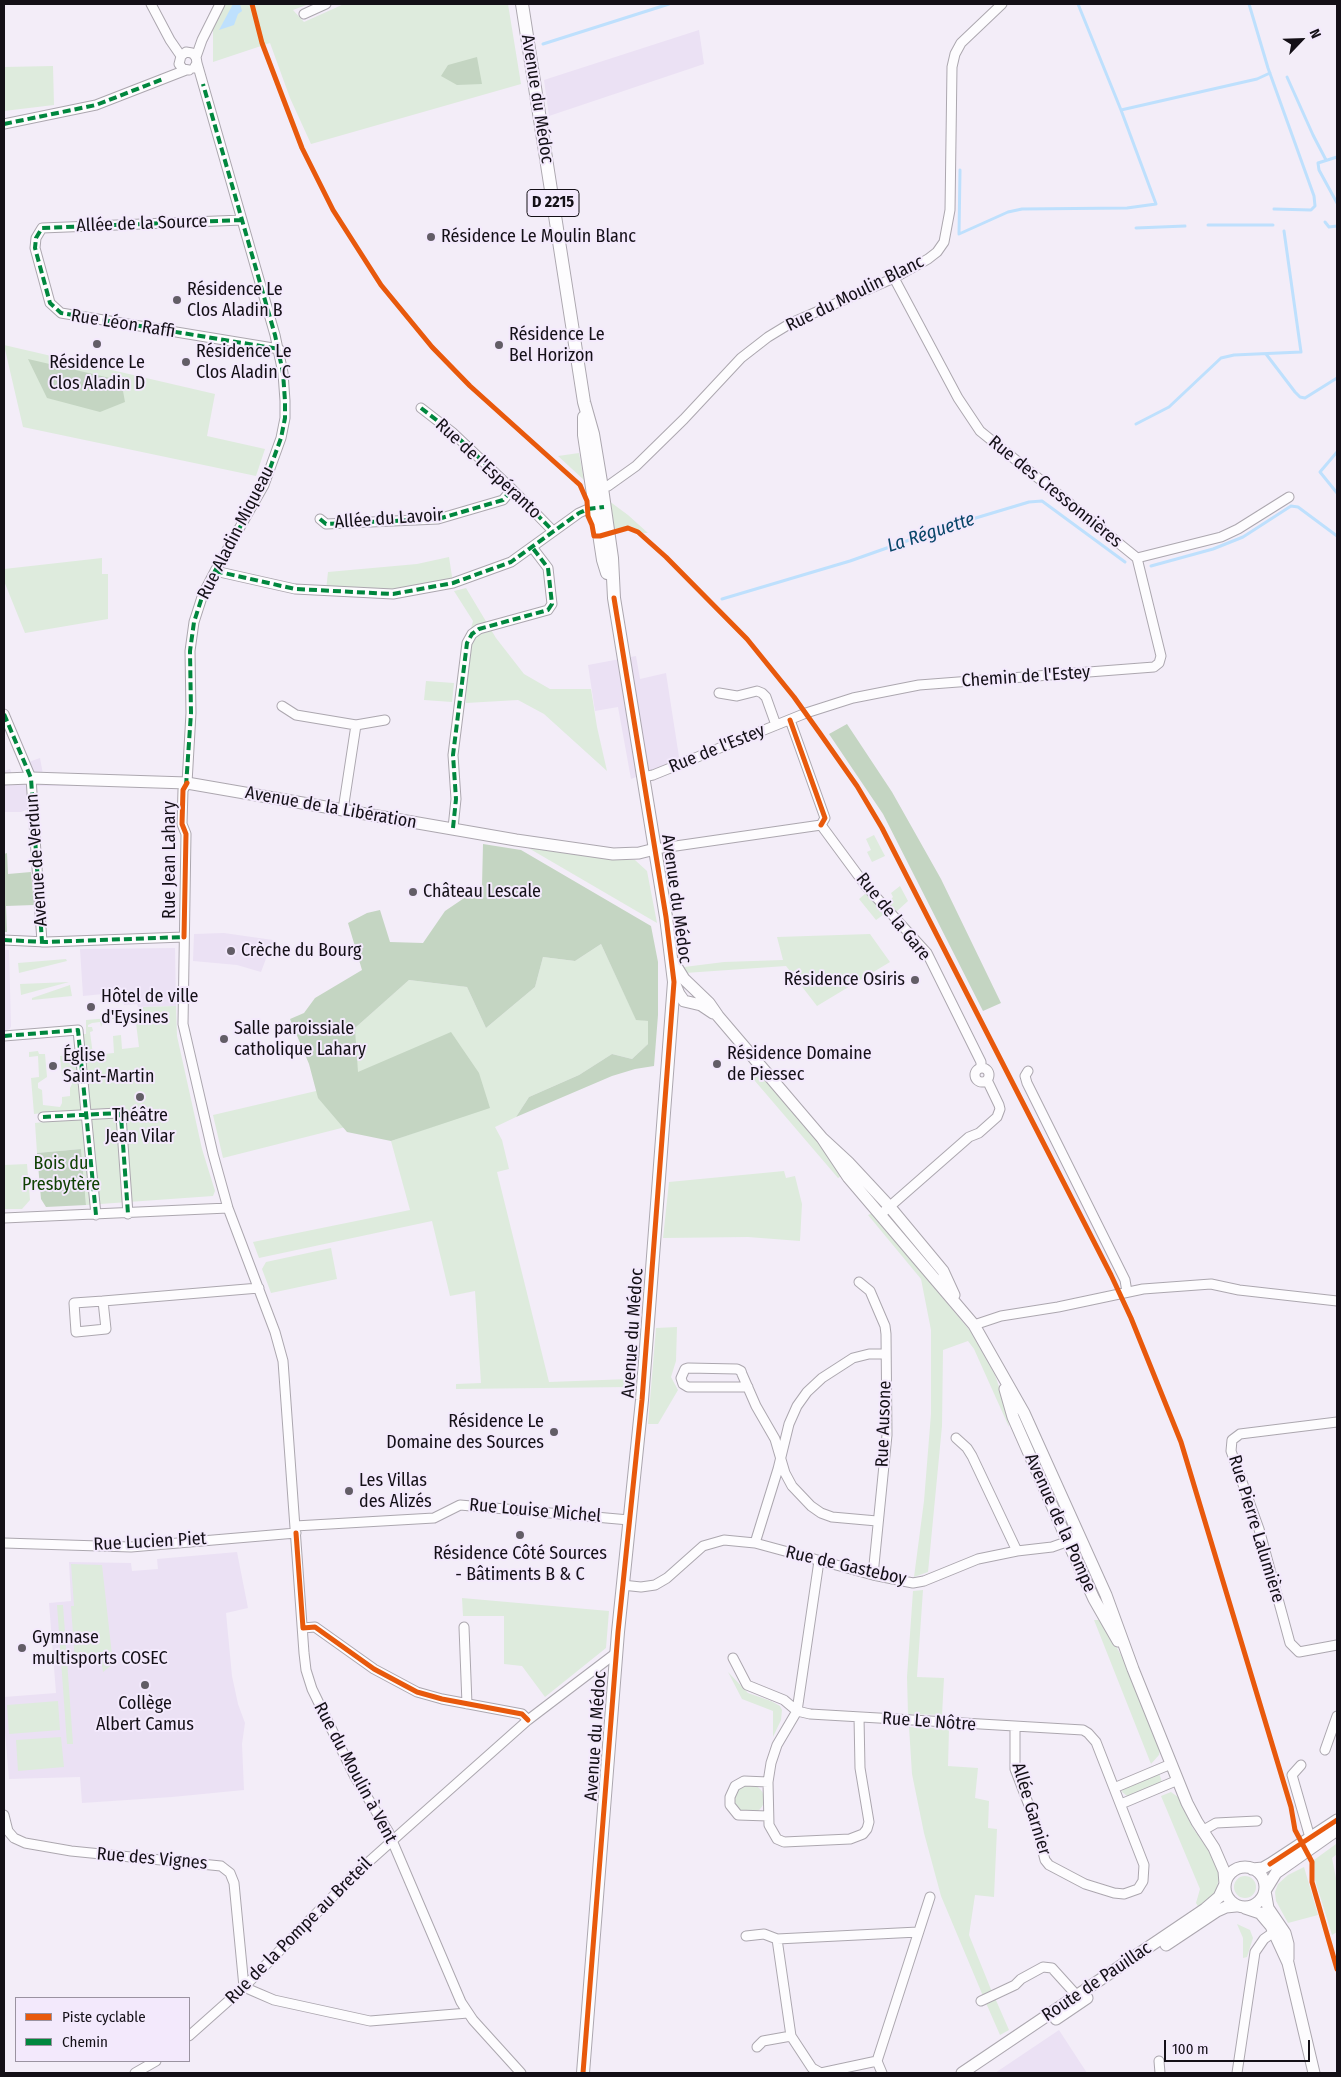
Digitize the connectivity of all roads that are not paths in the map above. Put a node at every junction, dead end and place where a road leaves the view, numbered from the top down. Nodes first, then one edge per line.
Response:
1 (151, 4) edge
2 (220, 4) edge
3 (326, 4) edge
4 (522, 4) edge
5 (1002, 4) edge
6 (304, 14) dead end
7 (188, 62) junction
8 (4, 124) edge
9 (242, 220) junction
10 (42, 228) joint
11 (894, 278) junction
12 (279, 349) junction
13 (421, 408) dead end
14 (597, 488) junction
15 (512, 489) junction
16 (1289, 497) dead end
17 (600, 507) junction
18 (320, 519) dead end
19 (554, 531) junction
20 (532, 547) junction
21 (1137, 558) junction
22 (215, 571) junction
23 (719, 693) dead end
24 (282, 706) dead end
25 (4, 714) edge
26 (385, 720) dead end
27 (790, 720) junction
28 (356, 725) junction
29 (776, 725) junction
30 (643, 777) junction
31 (31, 778) junction
32 (4, 779) edge
33 (187, 783) junction
34 (343, 810) junction
35 (821, 825) junction
36 (453, 828) junction
37 (655, 849) junction
38 (184, 937) junction
39 (4, 940) edge
40 (42, 942) junction
41 (673, 960) junction
42 (674, 982) junction
43 (684, 1001) junction
44 (672, 1016) junction
45 (718, 1016) junction
46 (4, 1036) edge
47 (1028, 1071) dead end
48 (86, 1115) junction
49 (43, 1117) dead end
50 (822, 1138) junction
51 (890, 1206) junction
52 (228, 1208) junction
53 (128, 1214) junction
54 (880, 1215) junction
55 (96, 1216) junction
56 (4, 1218) edge
57 (859, 1282) dead end
58 (259, 1288) junction
59 (1127, 1292) junction
60 (103, 1300) junction
61 (1337, 1301) edge
62 (959, 1306) junction
63 (974, 1325) junction
64 (886, 1354) junction
65 (999, 1372) junction
66 (748, 1387) junction
67 (1337, 1422) edge
68 (956, 1438) dead end
69 (781, 1456) junction
70 (629, 1520) junction
71 (877, 1521) junction
72 (296, 1529) junction
73 (1080, 1536) junction
74 (1068, 1542) junction
75 (755, 1543) junction
76 (4, 1544) edge
77 (1017, 1551) junction
78 (819, 1561) junction
79 (872, 1575) junction
80 (622, 1585) junction
81 (464, 1626) dead end
82 (303, 1628) junction
83 (1337, 1645) edge
84 (616, 1653) junction
85 (733, 1658) dead end
86 (1133, 1669) junction
87 (467, 1704) junction
88 (797, 1711) junction
89 (1337, 1716) edge
90 (860, 1717) junction
91 (528, 1720) junction
92 (1015, 1728) junction
93 (1326, 1750) dead end
94 (1171, 1764) junction
95 (1301, 1765) dead end
96 (1178, 1780) junction
97 (768, 1782) junction
98 (1114, 1788) junction
99 (1120, 1804) junction
100 (4, 1815) edge
101 (768, 1816) junction
102 (1337, 1820) edge
103 (1257, 1821) dead end
104 (1337, 1830) edge
105 (1202, 1831) junction
106 (392, 1841) junction
107 (1313, 1841) junction
108 (1214, 1848) junction
109 (1247, 1868) junction
110 (1224, 1884) junction
111 (1265, 1891) junction
112 (930, 1897) dead end
113 (1241, 1907) junction
114 (918, 1932) junction
115 (1274, 1932) junction
116 (746, 1936) dead end
117 (776, 1940) junction
118 (1288, 1963) junction
119 (244, 1987) junction
120 (1080, 1998) junction
121 (981, 2001) dead end
122 (468, 2013) junction
123 (190, 2035) edge
124 (790, 2036) junction
125 (757, 2047) dead end
126 (877, 2061) junction
127 (154, 2062) edge
128 (1158, 2062) dead end
129 (135, 2073) edge
130 (521, 2073) edge
131 (583, 2073) edge
132 (821, 2073) edge
133 (882, 2073) edge
134 (962, 2073) edge
135 (975, 2073) edge
136 (1160, 2073) edge
137 (1237, 2073) edge
138 (1314, 2073) edge

1 - 7 street, Rue Aladin Miqueau
2 - 7 street
3 - 6 street
4 - 14 main road, Avenue du Médoc / D 2215
5 - 11 street, Rue du Moulin Blanc
7 - 8 street
7 - 9 street, Rue Aladin Miqueau
9 - 10 street, Allée de la Source
9 - 12 street, Rue Aladin Miqueau
10 - 12 street, Rue Léon Raffi
11 - 14 street, Rue du Moulin Blanc
11 - 21 street, Rue des Cressonnières
12 - 22 street, Rue Aladin Miqueau
13 - 15 street, Rue de l'Espéranto
14 - 17 main road, Avenue du Médoc / D 2215
15 - 18 street, Allée du Lavoir
15 - 19 street, Rue de l'Espéranto
16 - 21 street, Rue des Cressonnières
17 - 19 street
17 - 30 main road, Avenue du Médoc / D 2215
19 - 20 street
20 - 22 street
20 - 36 street
21 - 27 street, Chemin de l'Estey
22 - 33 street, Rue Aladin Miqueau
23 - 29 street
24 - 28 street
25 - 31 street, Avenue de Verdun
26 - 28 street
27 - 29 street, Rue de l'Estey
27 - 35 street, Rue de la Gare
28 - 34 street
29 - 30 street, Rue de l'Estey
30 - 37 main road, Avenue du Médoc / D 2215
31 - 32 street, Avenue de la Libération
31 - 33 street, Avenue de la Libération
31 - 40 street, Avenue de Verdun
33 - 34 street, Avenue de la Libération
33 - 38 street, Rue Jean Lahary
34 - 36 street, Avenue de la Libération
35 - 37 street
35 - 51 street, Rue de la Gare
36 - 37 street, Avenue de la Libération
37 - 41 main road, Avenue du Médoc / D 2215
38 - 40 street
38 - 52 street, Rue Jean Lahary
39 - 40 street
41 - 42 main road, Avenue du Médoc / D 2215
41 - 45 street, Avenue de la Pompe
42 - 43 street
42 - 44 main road, Avenue du Médoc / D 2215
43 - 44 street
43 - 45 street, Avenue de la Pompe
44 - 70 main road, Avenue du Médoc / D 2215
45 - 50 street, Avenue de la Pompe
46 - 48 street
47 - 59 street
48 - 49 street
48 - 53 street
48 - 55 street
50 - 51 street, Avenue de la Pompe
50 - 54 street, Avenue de la Pompe
51 - 54 street
51 - 62 street, Avenue de la Pompe
52 - 53 street
52 - 58 street, Rue du Moulin à Vent
53 - 55 street
54 - 62 street, Avenue de la Pompe
55 - 56 street
57 - 64 street, Rue Ausone
58 - 60 street
58 - 72 street, Rue du Moulin à Vent
59 - 61 street
59 - 63 street
60 - 60 street
62 - 63 street, Avenue de la Pompe
63 - 65 street, Avenue de la Pompe
64 - 69 street
64 - 71 street, Rue Ausone
65 - 73 street, Avenue de la Pompe
65 - 74 street, Avenue de la Pompe
66 - 66 street
66 - 69 street
67 - 83 street, Rue Pierre Lalumière
68 - 77 street
69 - 71 street
69 - 75 street
70 - 72 street, Rue Louise Michel
70 - 80 main road, Avenue du Médoc / D 2215
71 - 79 street, Rue Ausone
72 - 76 street, Rue Lucien Piet
72 - 82 street, Rue du Moulin à Vent
73 - 74 street, Rue de Gasteboy
73 - 86 street, Avenue de la Pompe
74 - 77 street, Rue de Gasteboy
74 - 86 street, Avenue de la Pompe
75 - 78 street, Rue de Gasteboy
75 - 80 street, Rue de Gasteboy
77 - 79 street, Rue de Gasteboy
78 - 79 street, Rue de Gasteboy
78 - 88 street
80 - 84 main road, Avenue du Médoc / D 2215
81 - 87 street
82 - 87 street
82 - 106 street, Rue du Moulin à Vent
84 - 91 street, Rue de la Pompe au Breteil
84 - 131 main road, Avenue du Médoc / D 2215
85 - 88 street
86 - 94 street, Avenue de la Pompe
87 - 91 street
88 - 90 street, Rue Le Nôtre
88 - 97 street
89 - 93 street
90 - 92 street, Rue Le Nôtre
90 - 101 street
91 - 106 street, Rue de la Pompe au Breteil
92 - 98 street, Rue Le Nôtre
92 - 99 street, Allée Garnier
94 - 96 street, Avenue de la Pompe
94 - 98 street
95 - 107 street
96 - 99 street
96 - 105 street, Avenue de la Pompe
97 - 101 street
97 - 101 street
98 - 99 street, Allée Garnier
100 - 119 street, Rue des Vignes
102 - 107 street
103 - 105 street
104 - 107 street
105 - 108 street, Avenue de la Pompe
106 - 119 street, Rue de la Pompe au Breteil
106 - 122 street, Rue du Moulin à Vent
107 - 109 street
107 - 111 street
108 - 109 street, Avenue de la Pompe
108 - 110 street, Avenue de la Pompe
109 - 110 street
109 - 111 street
110 - 113 street
110 - 120 street, Route de Pauillac
111 - 113 street
111 - 118 street
112 - 114 street
113 - 115 street
113 - 120 street, Route de Pauillac
114 - 117 street
114 - 126 street
115 - 118 street
115 - 137 street
116 - 117 street
117 - 124 street
118 - 138 street
119 - 122 street
119 - 123 street, Rue de la Pompe au Breteil
120 - 121 street
120 - 134 street, Route de Pauillac
120 - 135 street, Route de Pauillac
122 - 130 street, Rue du Moulin à Vent
124 - 125 street
124 - 132 street
126 - 132 street
126 - 133 street
127 - 129 street
128 - 136 street

